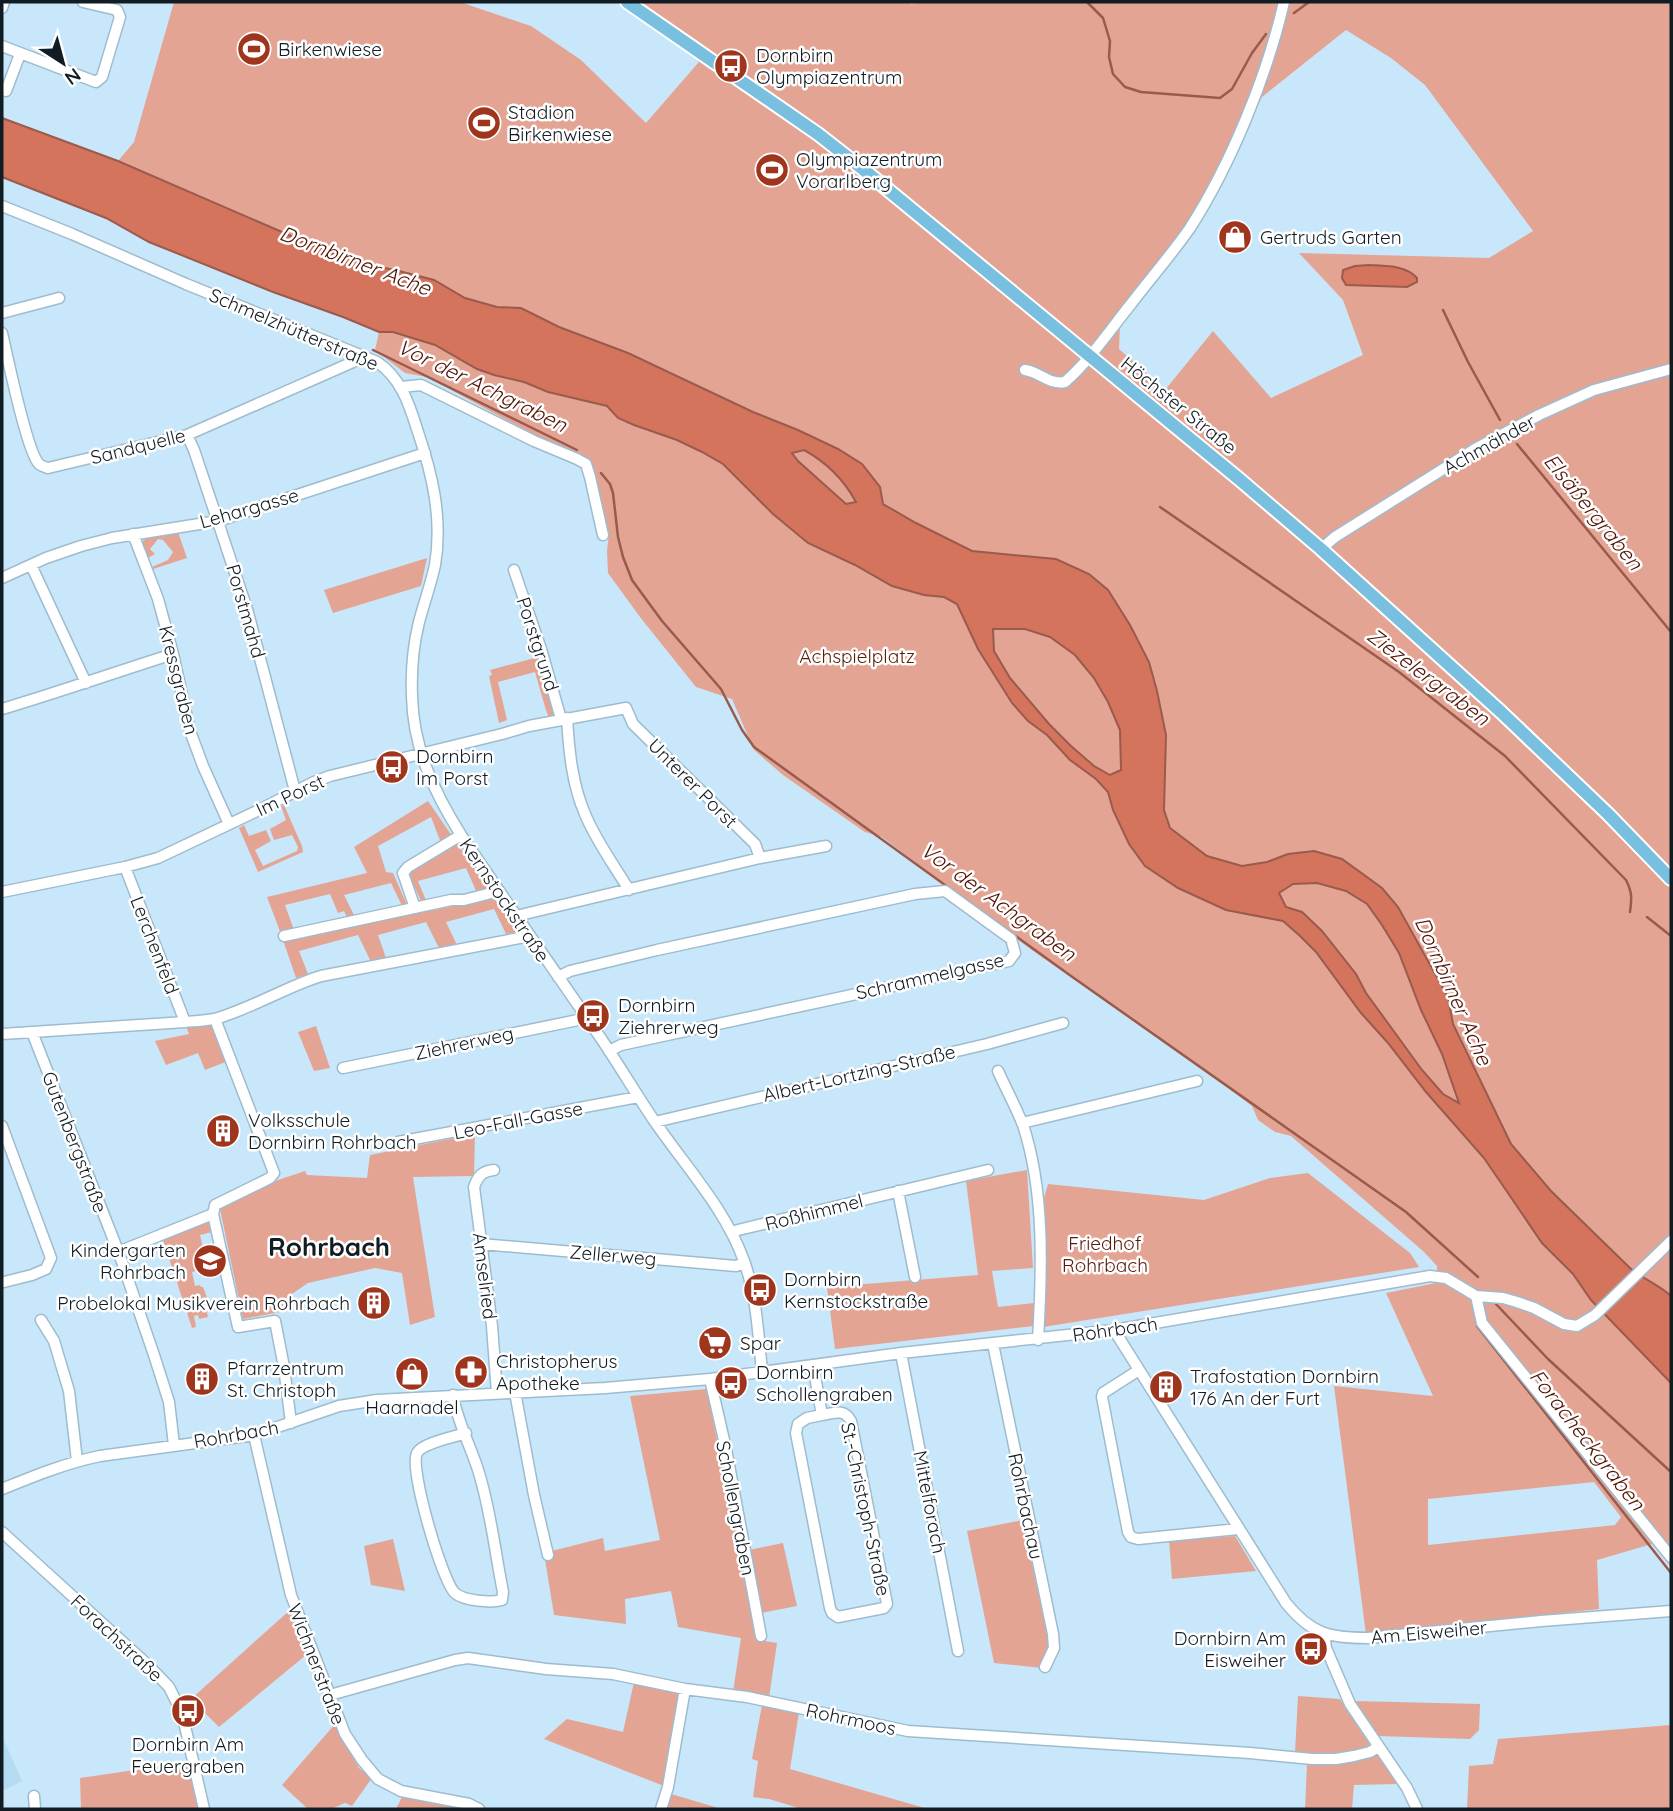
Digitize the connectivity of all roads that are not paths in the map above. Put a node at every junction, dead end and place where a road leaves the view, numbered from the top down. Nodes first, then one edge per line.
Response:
1 (4, 2) edge
2 (83, 2) edge
3 (627, 2) edge
4 (1284, 2) edge
5 (2, 8) edge
6 (2, 46) edge
7 (20, 54) junction
8 (6, 91) dead end
9 (2, 206) edge
10 (59, 299) dead end
11 (2, 313) edge
12 (2, 333) edge
13 (358, 354) junction
14 (1089, 356) junction
15 (1671, 369) edge
16 (1025, 370) dead end
17 (401, 387) junction
18 (187, 435) junction
19 (425, 453) junction
20 (218, 521) junction
21 (134, 534) junction
22 (603, 535) dead end
23 (1321, 549) junction
24 (31, 565) junction
25 (514, 570) dead end
26 (2, 579) edge
27 (173, 654) junction
28 (86, 683) junction
29 (626, 708) joint
30 (2, 709) edge
31 (564, 719) junction
32 (420, 753) junction
33 (295, 791) junction
34 (229, 824) junction
35 (461, 835) junction
36 (825, 846) dead end
37 (760, 858) junction
38 (125, 867) junction
39 (1671, 879) edge
40 (629, 890) junction
41 (499, 891) junction
42 (2, 892) edge
43 (415, 908) junction
44 (516, 916) junction
45 (284, 936) dead end
46 (530, 936) junction
47 (558, 977) junction
48 (584, 1015) junction
49 (215, 1019) junction
50 (185, 1022) junction
51 (1063, 1023) dead end
52 (32, 1032) junction
53 (2, 1034) edge
54 (609, 1051) junction
55 (342, 1068) dead end
56 (998, 1071) dead end
57 (1197, 1081) dead end
58 (638, 1097) junction
59 (655, 1122) junction
60 (1022, 1124) junction
61 (2, 1126) edge
62 (398, 1142) dead end
63 (494, 1170) dead end
64 (988, 1170) dead end
65 (898, 1191) junction
66 (213, 1214) junction
67 (732, 1233) junction
68 (1671, 1241) edge
69 (481, 1244) junction
70 (118, 1252) junction
71 (745, 1263) junction
72 (915, 1277) dead end
73 (4, 1282) dead end
74 (1476, 1296) junction
75 (41, 1320) dead end
76 (1114, 1331) junction
77 (1038, 1340) junction
78 (993, 1344) junction
79 (901, 1353) junction
80 (813, 1365) junction
81 (1139, 1370) junction
82 (762, 1371) junction
83 (710, 1379) junction
84 (515, 1392) junction
85 (497, 1393) junction
86 (453, 1395) junction
87 (822, 1415) junction
88 (291, 1423) junction
89 (466, 1433) junction
90 (254, 1435) junction
91 (174, 1445) junction
92 (77, 1461) junction
93 (2, 1489) edge
94 (1238, 1529) junction
95 (2, 1532) edge
96 (548, 1555) dead end
97 (1671, 1558) edge
98 (1671, 1611) edge
99 (1328, 1635) junction
100 (761, 1636) dead end
101 (958, 1651) dead end
102 (1045, 1667) dead end
103 (685, 1689) junction
104 (330, 1695) junction
105 (1378, 1746) junction
106 (34, 1796) dead end
107 (35, 1809) edge
108 (204, 1809) edge
109 (479, 1809) edge
110 (661, 1809) edge
111 (1417, 1809) edge

1 - 5 street
2 - 7 street
3 - 14 main road, Höchster Straße
4 - 14 street
6 - 7 street
7 - 8 street
9 - 13 street, Schmelzhütterstraße
10 - 11 street
12 - 18 street, Sandquelle
13 - 17 street, Schmelzhütterstraße
13 - 18 street, Sandquelle
14 - 16 street
14 - 23 main road, Höchster Straße
15 - 23 street, Achmähder
17 - 19 street, Kernstockstraße
17 - 22 street
18 - 20 street, Porstmahd
19 - 20 street, Lehargasse
19 - 32 street, Kernstockstraße
20 - 21 street, Lehargasse
20 - 33 street, Porstmahd
21 - 24 street, Lehargasse
21 - 27 street, Kressgraben
23 - 39 main road, Höchster Straße
24 - 26 street, Lehargasse
24 - 28 street
25 - 31 street, Porstgrund
27 - 28 street
27 - 34 street, Kressgraben
28 - 30 street
29 - 31 street, Im Porst
29 - 37 street, Unterer Porst
31 - 32 street, Im Porst
31 - 40 street
32 - 33 street, Im Porst
32 - 35 street, Kernstockstraße
33 - 34 street, Im Porst
34 - 38 street, Im Porst
35 - 41 street, Kernstockstraße
35 - 43 street
36 - 37 street
37 - 40 street
38 - 42 street, Im Porst
38 - 50 street, Lerchenfeld
40 - 44 street
41 - 43 street
41 - 44 street, Kernstockstraße
43 - 45 street
44 - 46 street, Kernstockstraße
46 - 47 street, Kernstockstraße
46 - 49 street
47 - 48 street, Kernstockstraße
47 - 54 street, Schrammelgasse
48 - 54 street, Kernstockstraße
48 - 55 street, Ziehrerweg
49 - 50 street
49 - 66 street
50 - 52 street
51 - 59 street, Albert-Lortzing-Straße
52 - 53 street
52 - 70 street, Gutenbergstraße
54 - 58 street, Kernstockstraße
56 - 60 street
57 - 60 street
58 - 59 street, Kernstockstraße
58 - 62 street, Leo-Fall-Gasse
59 - 67 street, Kernstockstraße
60 - 77 street
61 - 73 street
63 - 69 street, Amselried
64 - 65 street, Roßhimmel
65 - 67 street, Roßhimmel
65 - 72 street
66 - 70 street
66 - 88 street
67 - 71 street, Kernstockstraße
68 - 74 street, Rohrbach
69 - 71 street, Zellerweg
69 - 85 street, Amselried
70 - 91 street, Gutenbergstraße
71 - 82 street, Kernstockstraße
74 - 76 street, Rohrbach
74 - 97 street
75 - 92 street
76 - 77 street, Rohrbach
76 - 81 street, Am Eisweiher
77 - 78 street, Rohrbach
78 - 79 street, Rohrbach
78 - 102 street, Rohrbachau
79 - 80 street, Rohrbach
79 - 101 street, Mittelforach
80 - 82 street, Rohrbach
80 - 87 street, St.-Christoph-Straße
81 - 94 street, Am Eisweiher
81 - 94 street
82 - 83 street, Rohrbach
83 - 84 street, Rohrbach
83 - 100 street, Schollengraben
84 - 85 street, Rohrbach
84 - 96 street
85 - 86 street, Rohrbach
86 - 88 street, Rohrbach
86 - 89 street
87 - 87 street, St.-Christoph-Straße
88 - 90 street, Rohrbach
89 - 89 street
90 - 91 street, Rohrbach
90 - 104 street, Wichnerstraße
91 - 92 street, Rohrbach
92 - 93 street, Rohrbach
94 - 99 street, Am Eisweiher
95 - 108 street, Forachstraße
98 - 99 street, Am Eisweiher
99 - 105 street
103 - 104 street, Rohrmoos
103 - 105 street, Rohrmoos
103 - 110 street
104 - 109 street, Wichnerstraße
105 - 111 street
106 - 107 street

